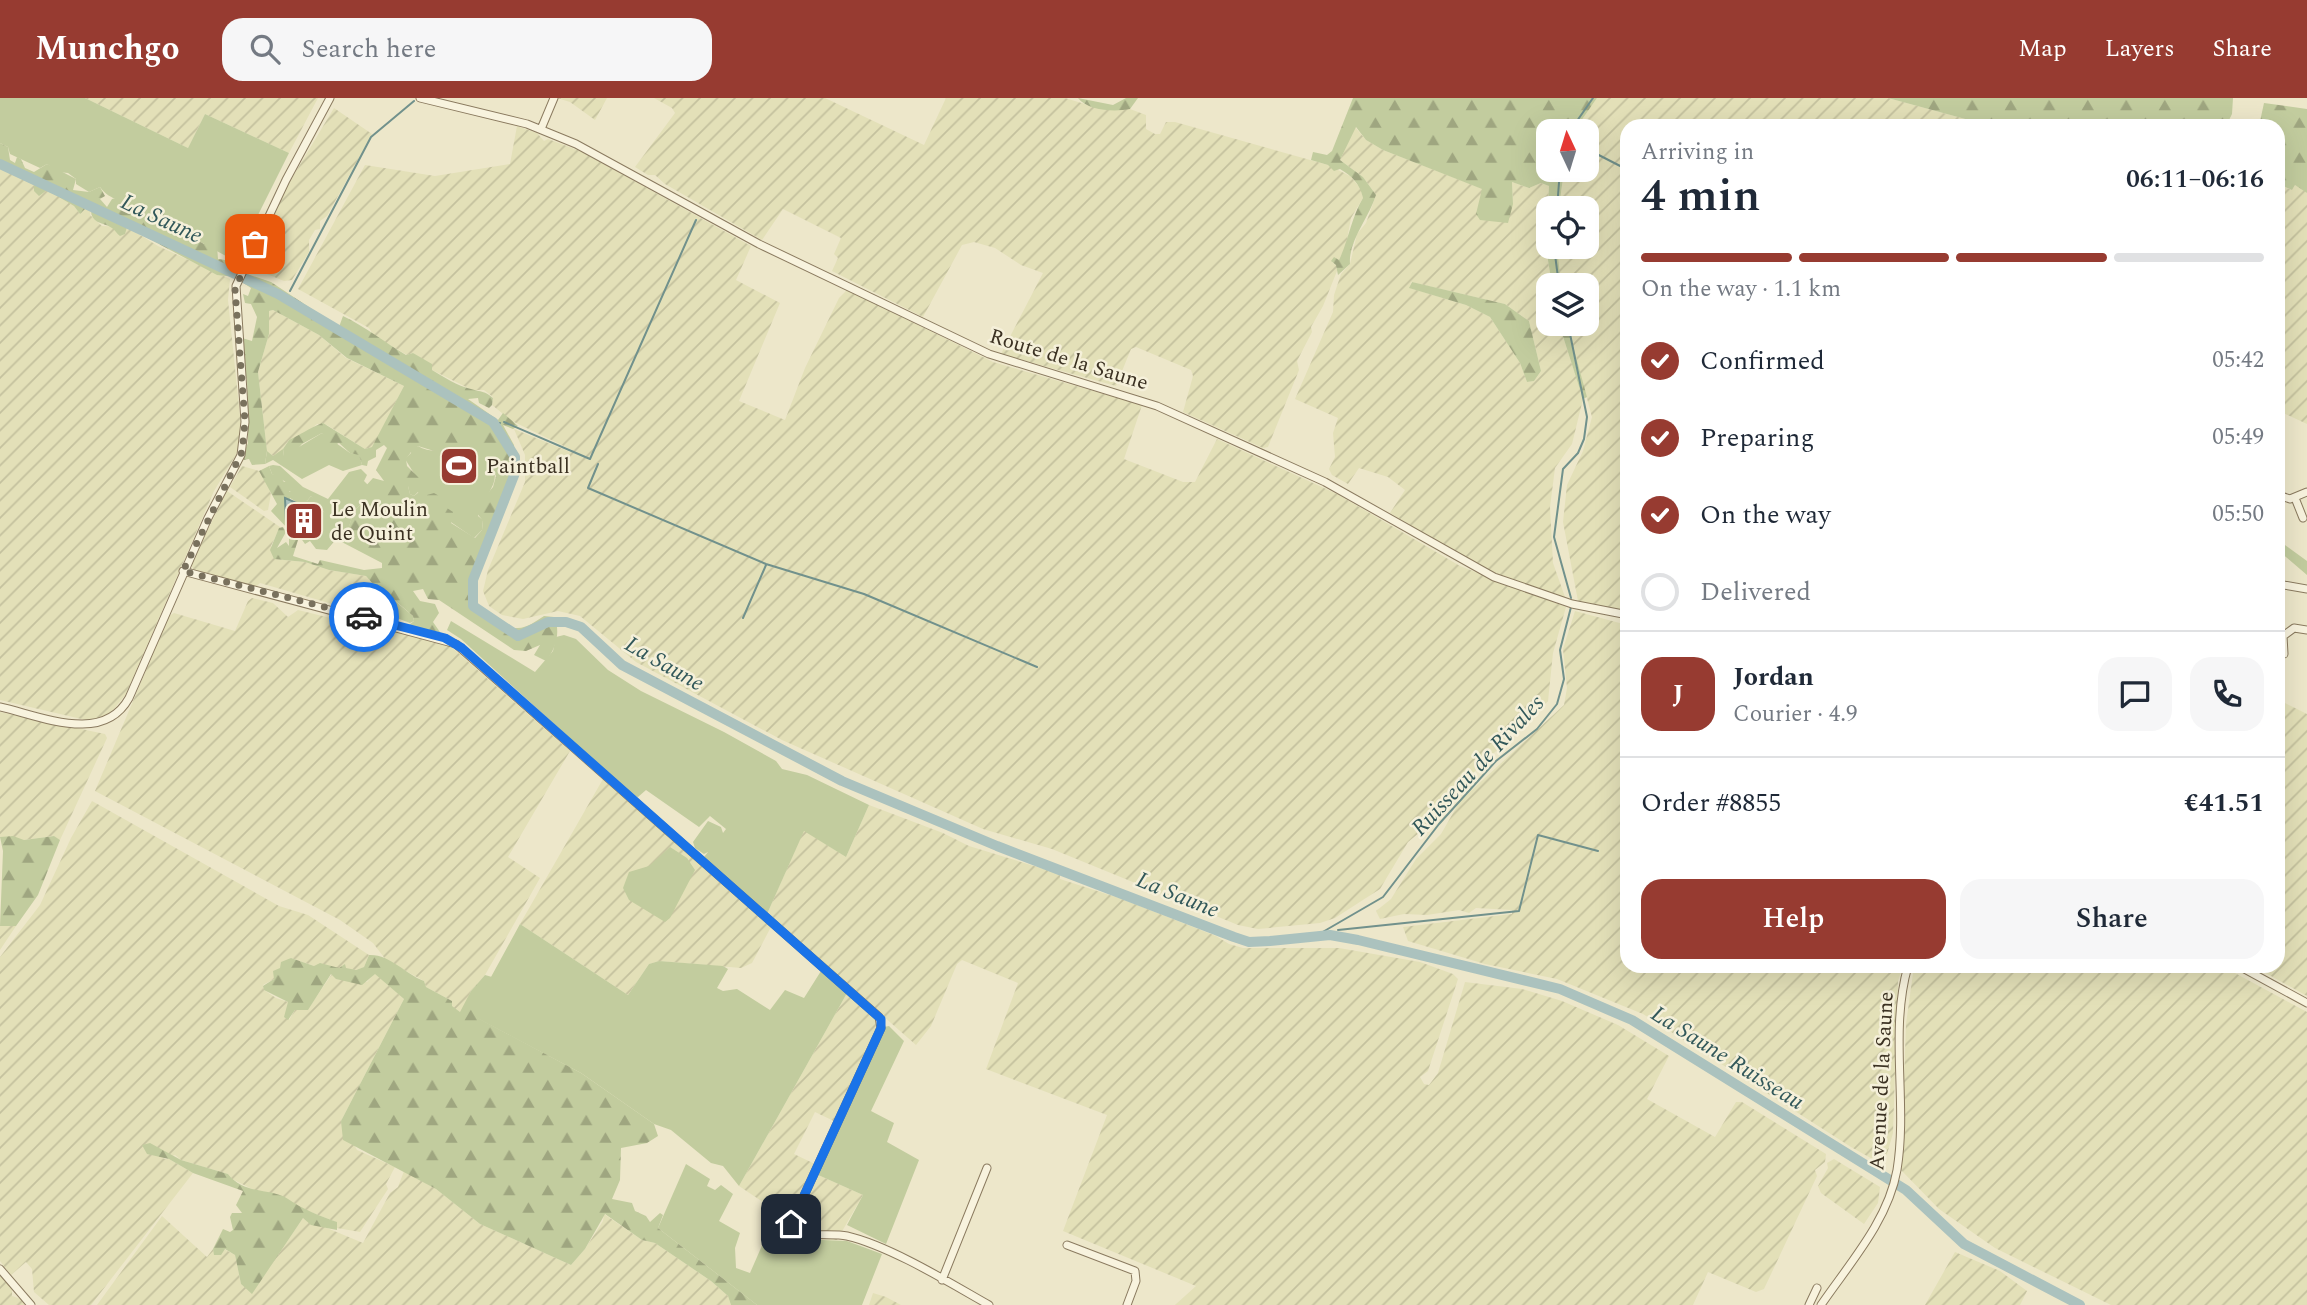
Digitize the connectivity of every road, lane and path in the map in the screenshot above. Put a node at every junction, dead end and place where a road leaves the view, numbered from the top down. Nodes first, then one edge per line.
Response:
1 (330, 98) edge
2 (420, 98) edge
3 (554, 98) edge
4 (541, 129) junction
5 (2307, 492) edge
6 (2285, 496) edge
7 (2295, 498) junction
8 (2303, 518) dead end
9 (183, 571) junction
10 (2285, 585) edge
11 (2307, 589) edge
12 (1620, 615) edge
13 (2307, 630) edge
14 (2285, 635) edge
15 (0, 708) edge
16 (1907, 973) edge
17 (2252, 973) edge
18 (2307, 1003) edge
19 (986, 1168) dead end
20 (1067, 1245) dead end
21 (0, 1269) edge
22 (942, 1280) junction
23 (1817, 1288) dead end
24 (31, 1305) edge
25 (989, 1305) edge
26 (1127, 1305) edge
27 (1809, 1305) edge
28 (1821, 1305) edge

1 - 9 street
2 - 4 street, Route de la Saune
3 - 4 street
4 - 12 street, Route de la Saune
5 - 7 street
6 - 7 street
7 - 8 street
9 - 15 street
9 - 22 street
10 - 11 street
13 - 14 street
16 - 28 street, Avenue de la Saune
17 - 18 street
19 - 22 street
20 - 26 street
21 - 24 street
22 - 25 street
23 - 27 street

